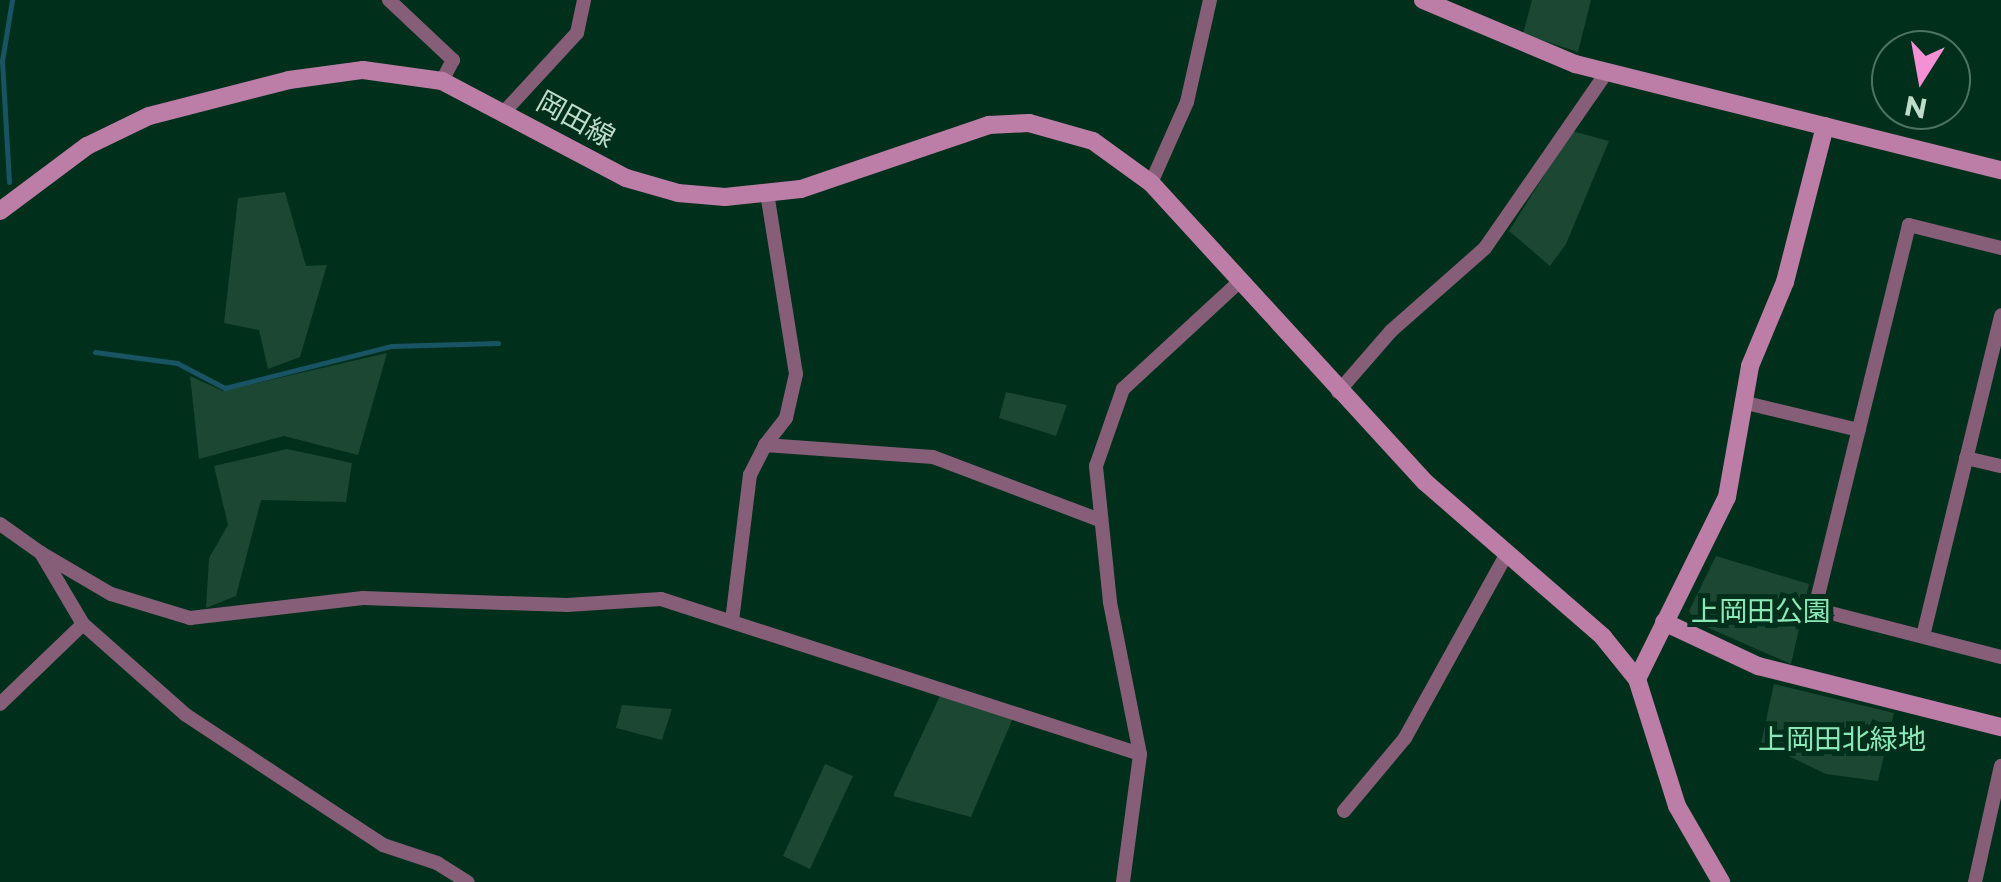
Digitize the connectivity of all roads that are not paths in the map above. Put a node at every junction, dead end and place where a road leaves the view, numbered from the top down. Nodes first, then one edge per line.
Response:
1 (389, 0) edge
2 (584, 0) edge
3 (1210, 0) edge
4 (1423, 0) edge
5 (1607, 72) junction
6 (442, 81) junction
7 (505, 111) junction
8 (1825, 126) junction
9 (2001, 170) edge
10 (1146, 178) junction
11 (767, 193) junction
12 (0, 211) edge
13 (2001, 248) edge
14 (1239, 282) junction
15 (2001, 315) edge
16 (1338, 392) junction
17 (1742, 402) junction
18 (1859, 430) junction
19 (765, 446) junction
20 (1966, 458) junction
21 (2001, 466) edge
22 (1097, 519) junction
23 (0, 524) edge
24 (42, 553) junction
25 (1507, 553) junction
26 (732, 621) junction
27 (1664, 622) junction
28 (83, 624) junction
29 (1923, 636) junction
30 (2001, 657) edge
31 (1637, 679) junction
32 (0, 704) edge
33 (2001, 728) edge
34 (1140, 754) junction
35 (2001, 766) edge
36 (1344, 810) dead end
37 (467, 882) edge
38 (1123, 882) edge
39 (1721, 882) edge
40 (1975, 882) edge

1 - 6 street
2 - 7 street
3 - 10 street
4 - 5 street
5 - 8 street
5 - 16 street
6 - 7 street, 岡田線
6 - 12 street, 岡田線
7 - 11 street, 岡田線
8 - 9 street
8 - 17 street
10 - 11 street, 岡田線
10 - 14 street, 岡田線
11 - 19 street
13 - 18 street
14 - 16 street, 岡田線
14 - 22 street
15 - 20 street
16 - 25 street, 岡田線
17 - 18 street
17 - 27 street
18 - 29 street
19 - 22 street
19 - 26 street
20 - 21 street
20 - 29 street
22 - 34 street
23 - 24 street
24 - 26 street
24 - 28 street
25 - 31 street, 岡田線
25 - 36 street
26 - 34 street
27 - 31 street
27 - 33 street
28 - 32 street
28 - 37 street
29 - 30 street
31 - 39 street
34 - 38 street
35 - 40 street

